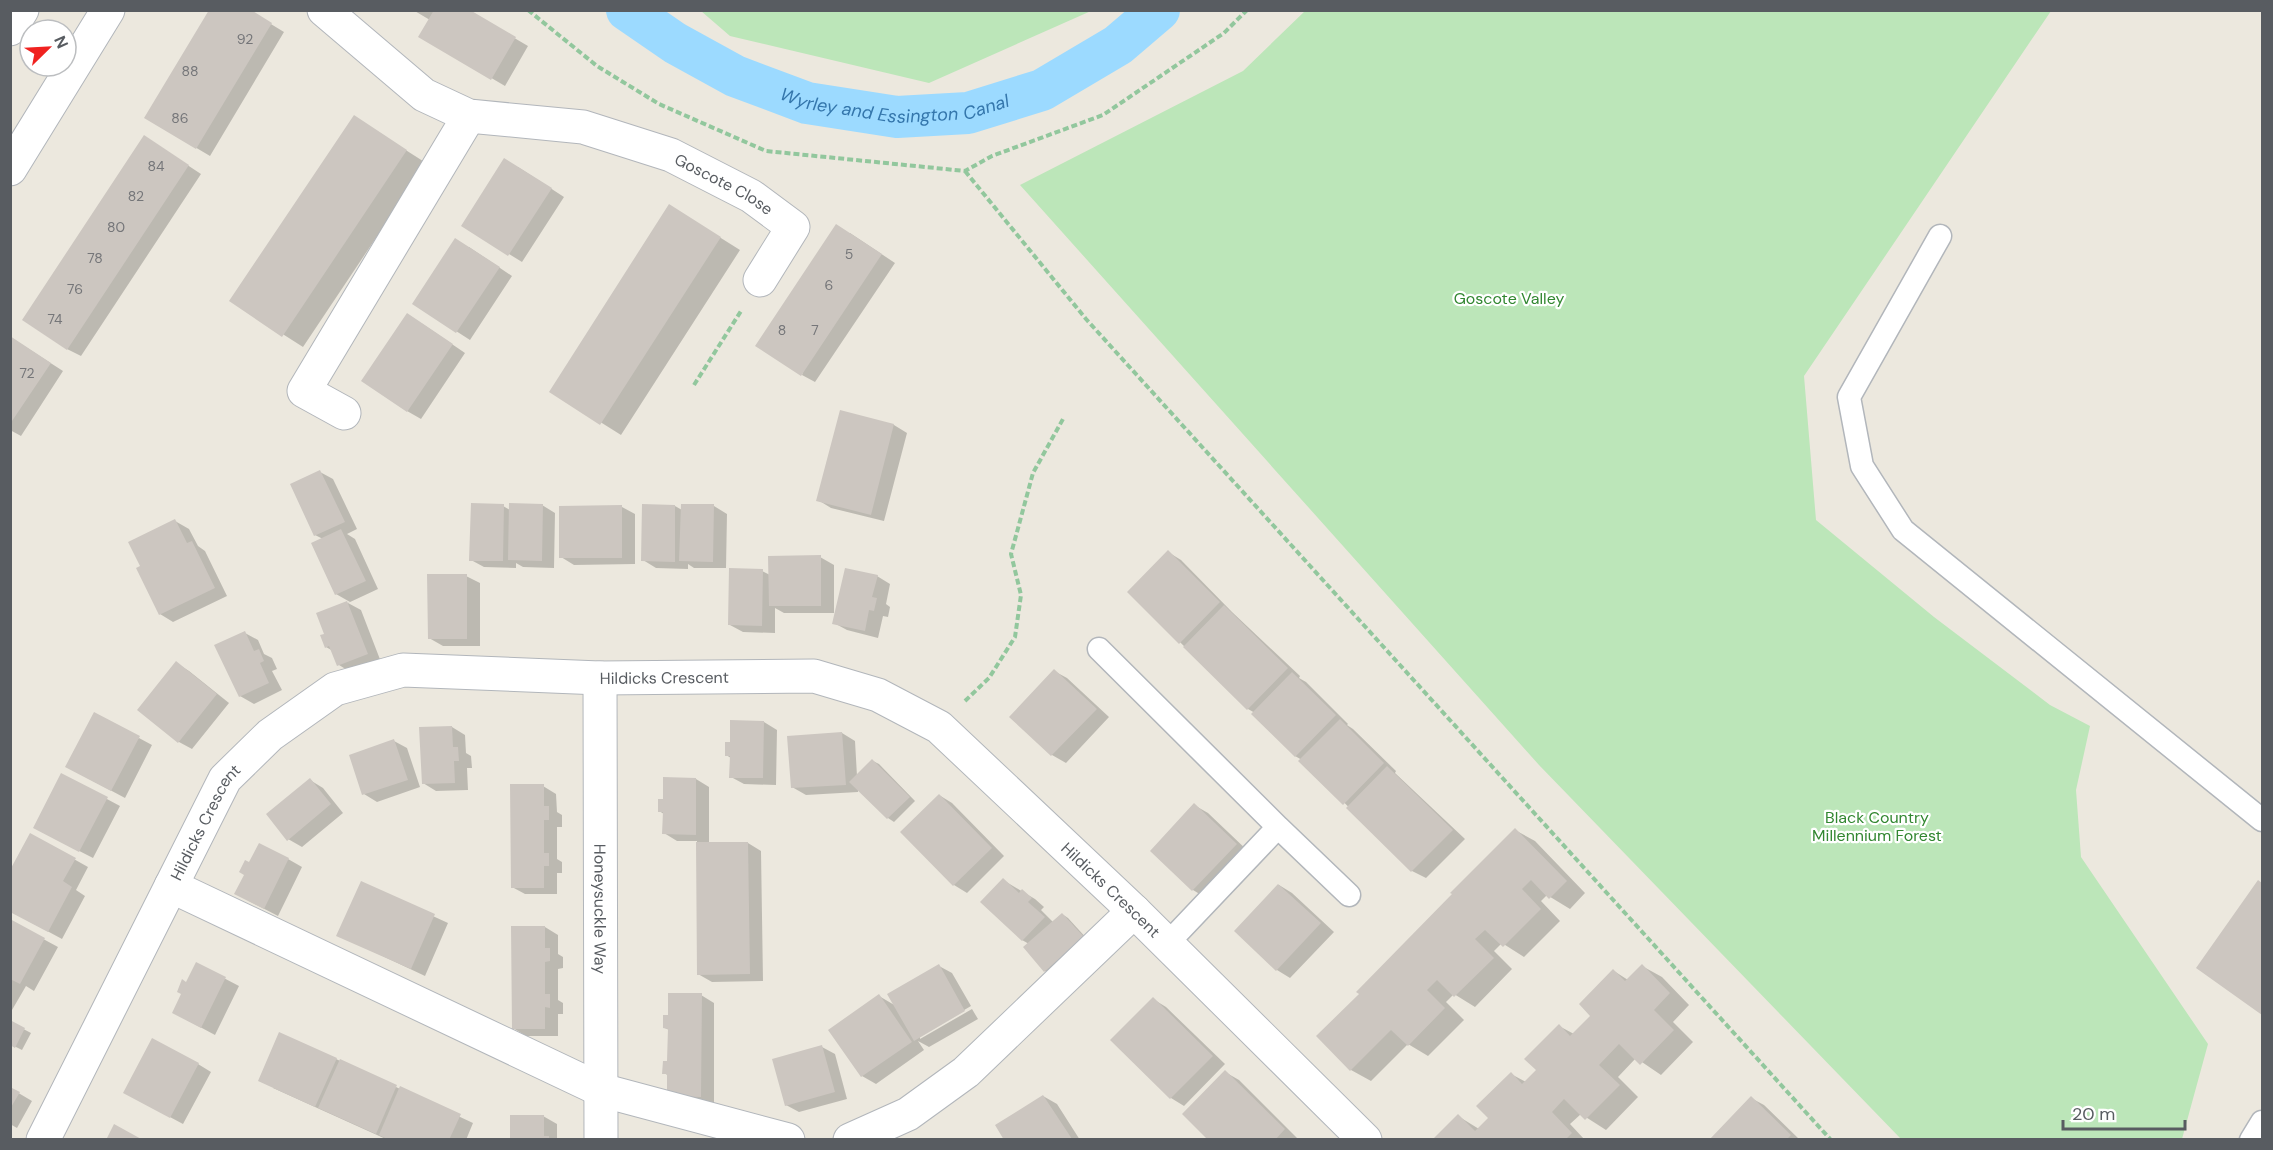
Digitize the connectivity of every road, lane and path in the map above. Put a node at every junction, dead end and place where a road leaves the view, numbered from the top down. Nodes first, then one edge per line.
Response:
1 (22, 10) edge
2 (108, 10) edge
3 (324, 10) edge
4 (528, 10) edge
5 (1247, 10) edge
6 (10, 29) edge
7 (469, 116) junction
8 (10, 169) edge
9 (965, 171) junction
10 (1940, 236) dead end
11 (760, 280) joint
12 (694, 385) dead end
13 (344, 413) dead end
14 (1063, 418) dead end
15 (1099, 649) dead end
16 (600, 678) junction
17 (939, 727) junction
18 (2262, 819) edge
19 (1278, 827) junction
20 (171, 886) junction
21 (1349, 896) dead end
22 (1134, 911) junction
23 (1167, 944) junction
24 (601, 1090) junction
25 (2262, 1122) edge
26 (43, 1140) edge
27 (601, 1140) edge
28 (788, 1140) edge
29 (850, 1140) edge
30 (1365, 1140) edge
31 (1831, 1140) edge
32 (2251, 1140) edge

1 - 6 street
2 - 8 street
3 - 7 street, Goscote Close
4 - 9 path
5 - 9 path
7 - 11 street, Goscote Close
7 - 13 street
9 - 31 path
10 - 18 lane
11 - 12 path
14 - 17 path
15 - 19 lane
16 - 17 street, Hildicks Crescent
16 - 20 street, Hildicks Crescent
16 - 24 street, Honeysuckle Way
17 - 22 street, Hildicks Crescent
19 - 21 lane
19 - 23 lane
20 - 24 street
20 - 26 street, Hildicks Crescent
22 - 23 street, Hildicks Crescent
22 - 29 street
23 - 30 street, Hildicks Crescent
24 - 27 street, Honeysuckle Way
24 - 28 street
25 - 32 lane

